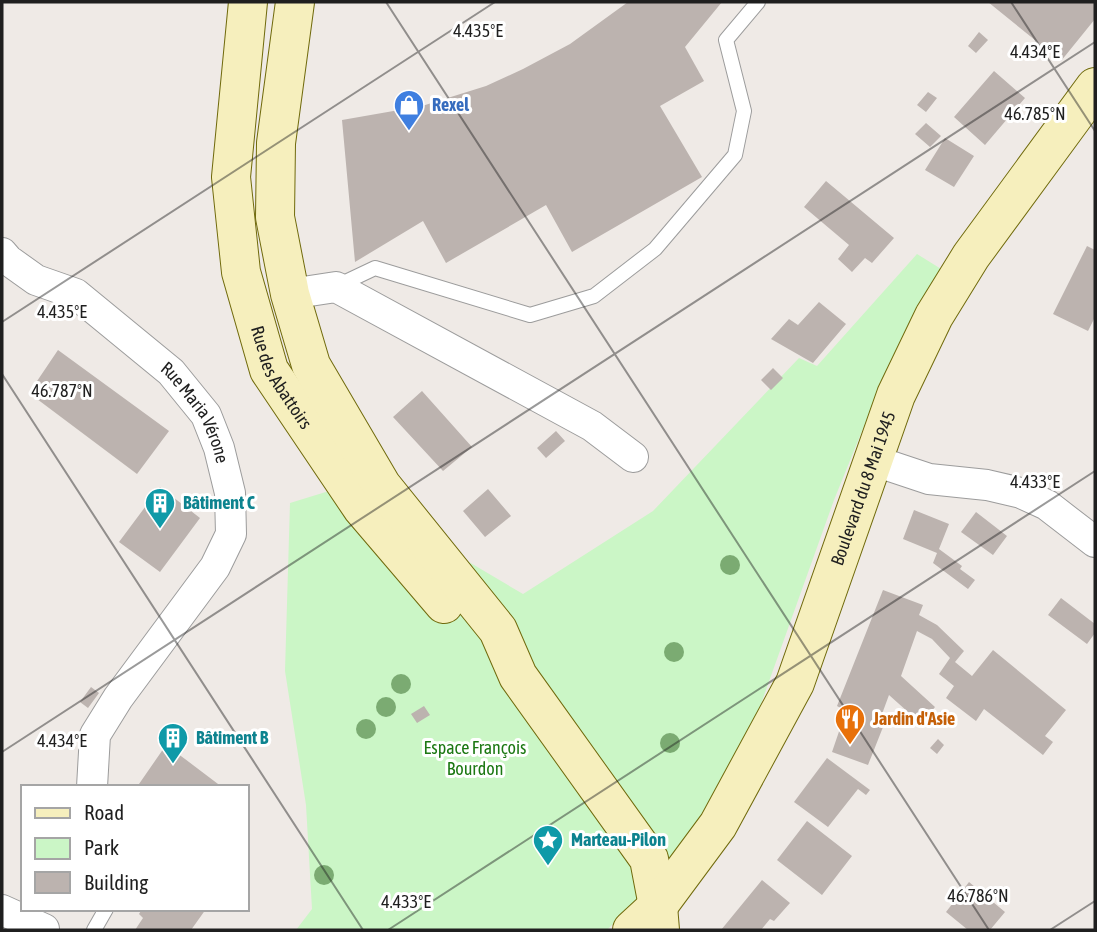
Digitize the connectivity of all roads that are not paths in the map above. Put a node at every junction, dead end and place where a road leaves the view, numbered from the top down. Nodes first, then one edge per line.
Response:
1 (248, 2) edge
2 (295, 2) edge
3 (758, 2) edge
4 (1095, 87) edge
5 (2, 253) edge
6 (336, 287) junction
7 (290, 294) junction
8 (633, 457) dead end
9 (872, 460) junction
10 (1095, 542) edge
11 (518, 676) junction
12 (92, 785) edge
13 (2, 910) edge
14 (105, 911) edge
15 (650, 922) edge
16 (48, 923) edge
17 (94, 930) edge

1 - 11 main road, Rue des Abattoirs
2 - 7 main road
3 - 6 lane
4 - 9 main road, Boulevard du 8 Mai 1945
5 - 12 street, Rue Maria Vérone
6 - 7 street
6 - 8 street
7 - 11 main road
9 - 10 street
9 - 15 main road, Boulevard du 8 Mai 1945
11 - 15 main road
13 - 16 street
14 - 17 lane

